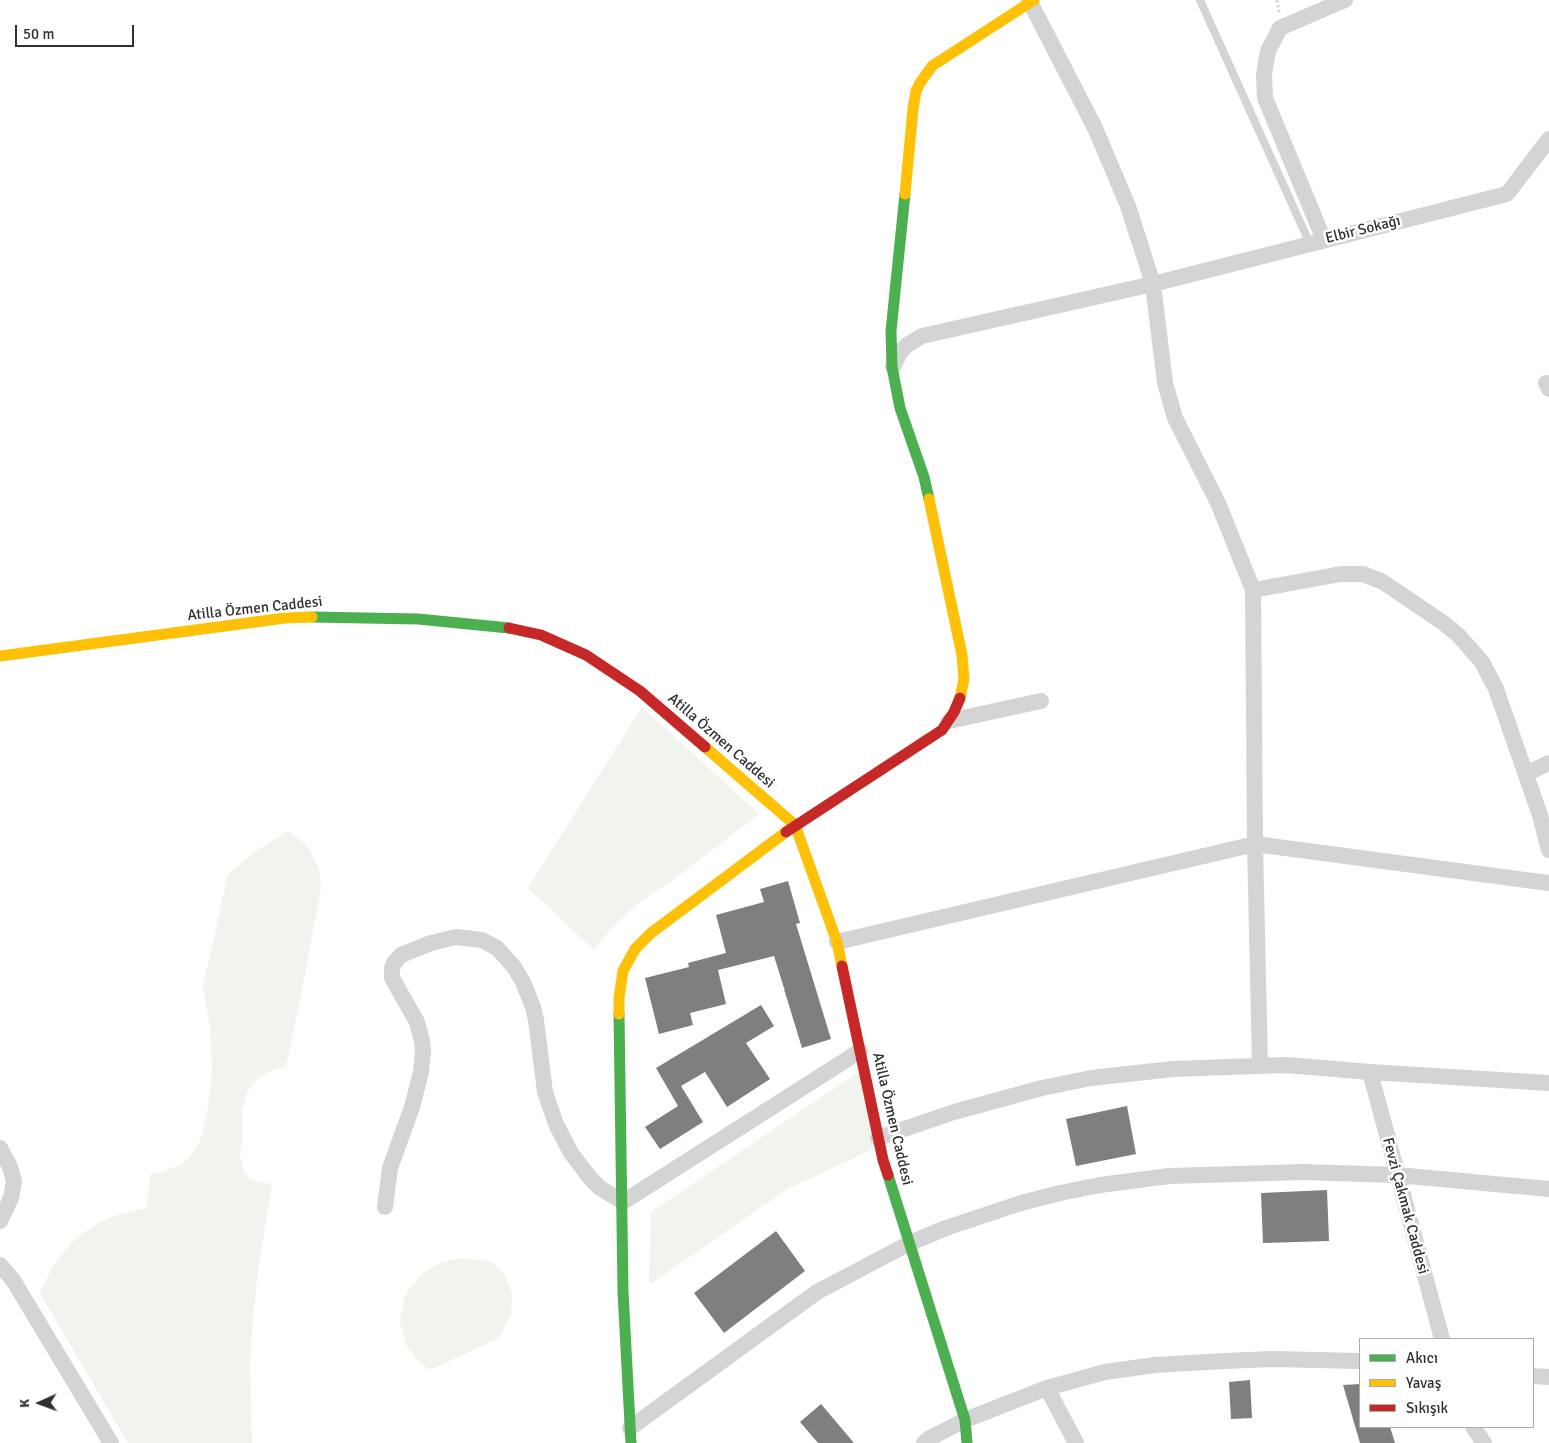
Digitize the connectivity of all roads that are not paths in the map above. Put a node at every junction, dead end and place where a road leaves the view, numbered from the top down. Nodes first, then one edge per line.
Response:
1 (1200, 0) edge
2 (1345, 0) edge
3 (1031, 1) edge
4 (1547, 145) edge
5 (1317, 242) junction
6 (1153, 284) junction
7 (892, 368) junction
8 (1254, 590) junction
9 (0, 656) edge
10 (1041, 701) dead end
11 (949, 721) junction
12 (1549, 763) edge
13 (1526, 774) junction
14 (1543, 806) edge
15 (795, 825) junction
16 (1255, 844) junction
17 (1549, 850) edge
18 (1549, 883) edge
19 (837, 942) junction
20 (860, 1051) junction
21 (1260, 1065) junction
22 (1370, 1072) junction
23 (1549, 1083) edge
24 (878, 1138) junction
25 (0, 1148) edge
26 (1397, 1175) junction
27 (1549, 1189) edge
28 (624, 1202) junction
29 (384, 1206) dead end
30 (0, 1221) edge
31 (910, 1243) junction
32 (0, 1265) edge
33 (1442, 1338) edge
34 (1359, 1361) edge
35 (1534, 1376) edge
36 (1549, 1378) edge
37 (1047, 1388) junction
38 (965, 1420) junction
39 (1474, 1428) edge
40 (631, 1436) edge
41 (111, 1443) edge
42 (924, 1443) edge
43 (967, 1443) edge
44 (1076, 1443) edge
45 (1484, 1443) edge

1 - 5 lane
2 - 5 street
3 - 6 street
3 - 7 street
4 - 5 street, Elbir Sokağı
5 - 6 street, Elbir Sokağı
6 - 7 street, Elbir Sokağı
6 - 8 street
7 - 11 street
8 - 13 street
8 - 16 street
9 - 15 street, Atilla Özmen Caddesi
10 - 11 street
11 - 15 street
12 - 13 street
13 - 14 street
14 - 17 street
15 - 19 street, Atilla Özmen Caddesi
15 - 28 street
16 - 18 street
16 - 19 street
16 - 21 street
19 - 20 street, Atilla Özmen Caddesi
20 - 24 street, Atilla Özmen Caddesi
20 - 28 street
21 - 22 street
21 - 24 street
22 - 23 street
22 - 26 street, Fevzi Çakmak Caddesi
24 - 31 street, Atilla Özmen Caddesi
25 - 30 street
26 - 27 street
26 - 31 street
26 - 33 street, Fevzi Çakmak Caddesi
28 - 29 street
28 - 40 street
31 - 38 street, Atilla Özmen Caddesi
31 - 40 street
32 - 41 street
34 - 37 street
35 - 36 street
37 - 38 street
37 - 44 street
38 - 42 street
38 - 43 street, Atilla Özmen Caddesi
39 - 45 street

